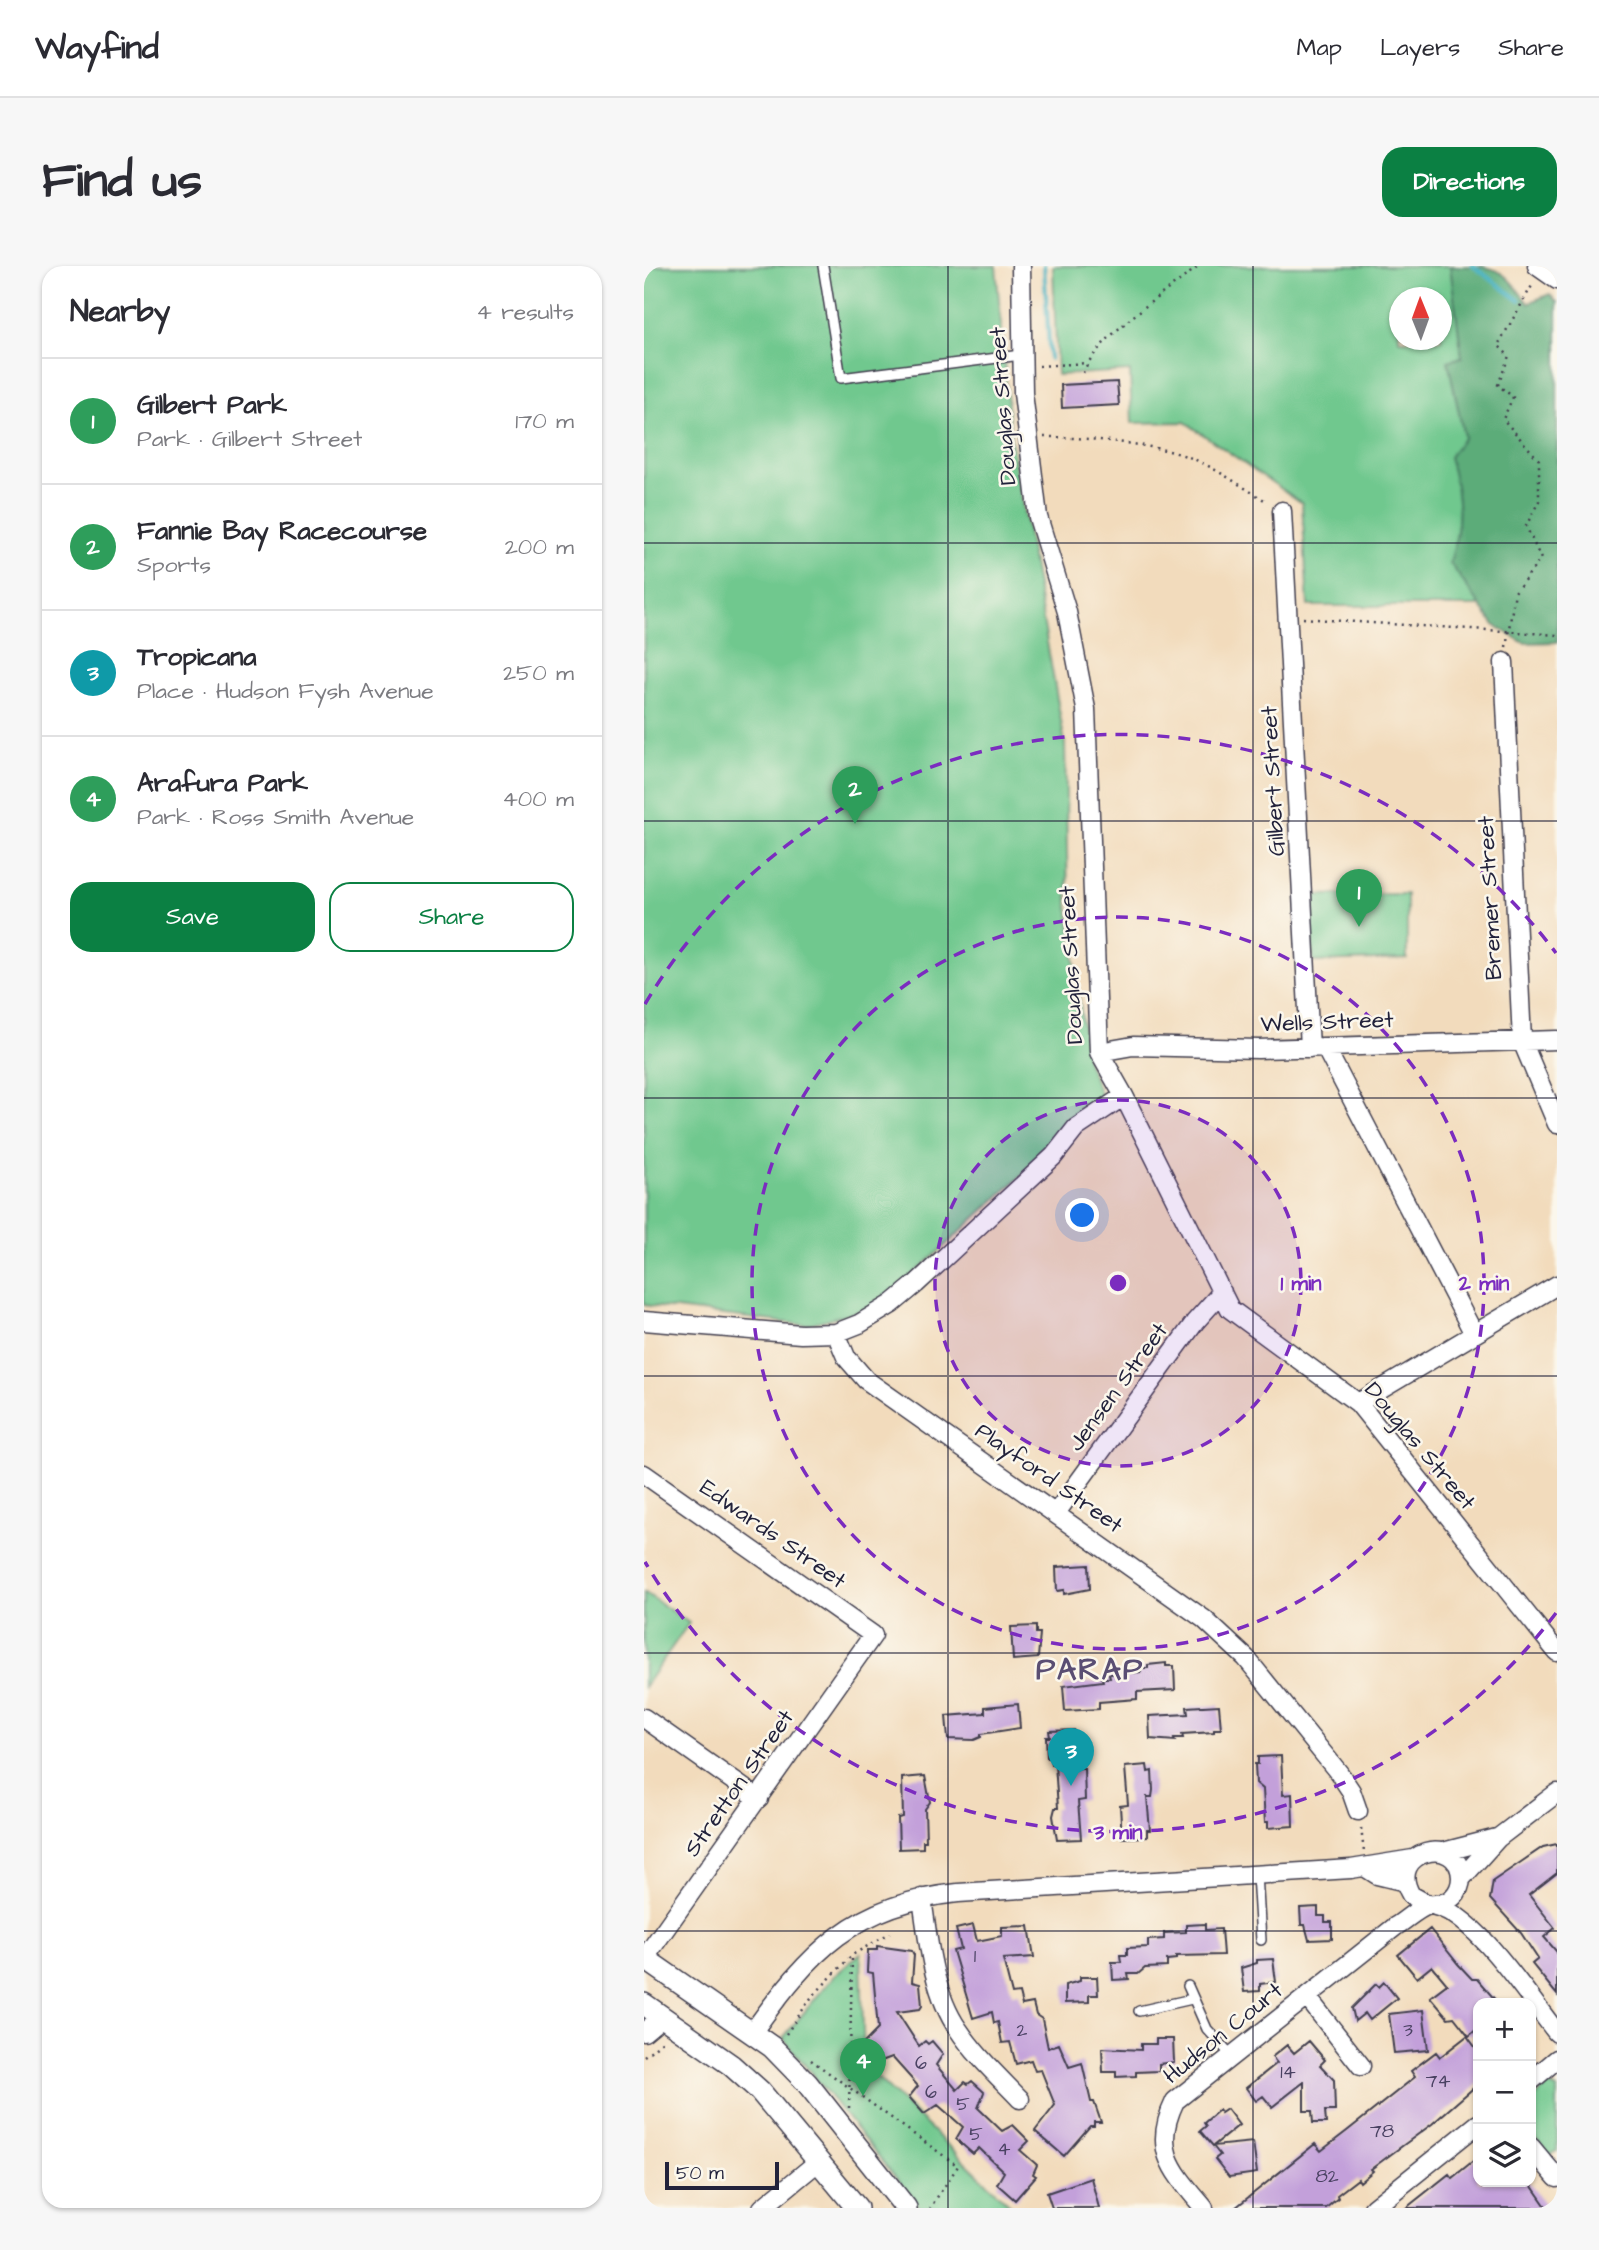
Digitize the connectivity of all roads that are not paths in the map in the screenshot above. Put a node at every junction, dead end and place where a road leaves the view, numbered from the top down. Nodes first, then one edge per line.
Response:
1 (823, 266) edge
2 (1019, 266) edge
3 (1540, 267) edge
4 (1557, 280) edge
5 (1021, 355) junction
6 (1282, 511) road end
7 (1504, 662) road end
8 (1557, 1040) edge
9 (1522, 1041) junction
10 (1318, 1047) junction
11 (1099, 1052) junction
12 (1124, 1096) junction
13 (1557, 1124) edge
14 (1557, 1285) edge
15 (1222, 1292) junction
16 (644, 1321) edge
17 (836, 1333) junction
18 (1474, 1334) junction
19 (1358, 1404) junction
20 (644, 1474) edge
21 (1056, 1513) junction
22 (873, 1635) joint
23 (1557, 1652) edge
24 (644, 1718) edge
25 (1557, 1793) edge
26 (759, 1798) junction
27 (1358, 1811) road end
28 (1498, 1838) junction
29 (1443, 1852) junction
30 (1413, 1859) junction
31 (1367, 1868) junction
32 (1257, 1874) junction
33 (1460, 1883) junction
34 (1407, 1886) junction
35 (922, 1898) junction
36 (1432, 1905) junction
37 (1396, 1926) junction
38 (1471, 1926) junction
39 (1261, 1940) dead end
40 (644, 1959) edge
41 (1188, 1986) dead end
42 (691, 1991) junction
43 (1307, 1997) junction
44 (1192, 1999) junction
45 (644, 2004) edge
46 (1139, 2011) dead end
47 (662, 2017) junction
48 (644, 2032) edge
49 (752, 2033) junction
50 (1557, 2034) edge
51 (1232, 2056) junction
52 (1557, 2058) edge
53 (731, 2065) junction
54 (1361, 2066) dead end
55 (1536, 2077) edge
56 (1020, 2099) dead end
57 (1477, 2124) edge
58 (852, 2140) junction
59 (1536, 2153) edge
60 (819, 2161) junction
61 (1557, 2178) edge
62 (1378, 2207) edge
63 (762, 2208) edge
64 (857, 2208) edge
65 (906, 2208) edge
66 (1203, 2208) edge

1 - 5 lane
2 - 5 street, Douglas Street
3 - 4 street
5 - 11 street, Douglas Street
6 - 10 street, Gilbert Street
7 - 9 street, Bremer Street
8 - 9 street, Wells Street
9 - 10 street, Wells Street
9 - 13 street, Bremer Street
10 - 11 street, Wells Street
10 - 18 street, Gilbert Street
11 - 12 street, Douglas Street
12 - 15 street, Douglas Street
12 - 17 street
14 - 18 street
15 - 19 street, Douglas Street
15 - 21 street, Jensen Street
16 - 17 street
17 - 21 street, Playford Street
18 - 19 street
19 - 23 street, Douglas Street
20 - 22 street, Edwards Street
21 - 27 street, Playford Street
22 - 26 street, Stretton Street
24 - 26 street
25 - 28 street
26 - 40 street, Stretton Street
28 - 29 street
28 - 33 street
29 - 30 street
29 - 33 street
30 - 31 street
30 - 34 street
31 - 32 street
31 - 34 street
32 - 35 street
32 - 39 lane
33 - 36 street
33 - 38 street
34 - 36 street
34 - 37 street
35 - 49 street
35 - 56 street
36 - 37 street, Hudson Court
36 - 38 street
37 - 43 street, Hudson Court
38 - 50 street
40 - 42 street
41 - 44 lane
42 - 47 street
42 - 49 street
43 - 51 street, Hudson Court
43 - 54 street
44 - 46 lane
44 - 51 lane
45 - 47 street
47 - 48 street
47 - 53 street
49 - 53 street
49 - 58 street
50 - 52 street
51 - 66 street, Hudson Court
52 - 55 street
53 - 60 street
57 - 62 street
58 - 60 street
58 - 65 street
59 - 61 street
60 - 63 street
60 - 64 street

